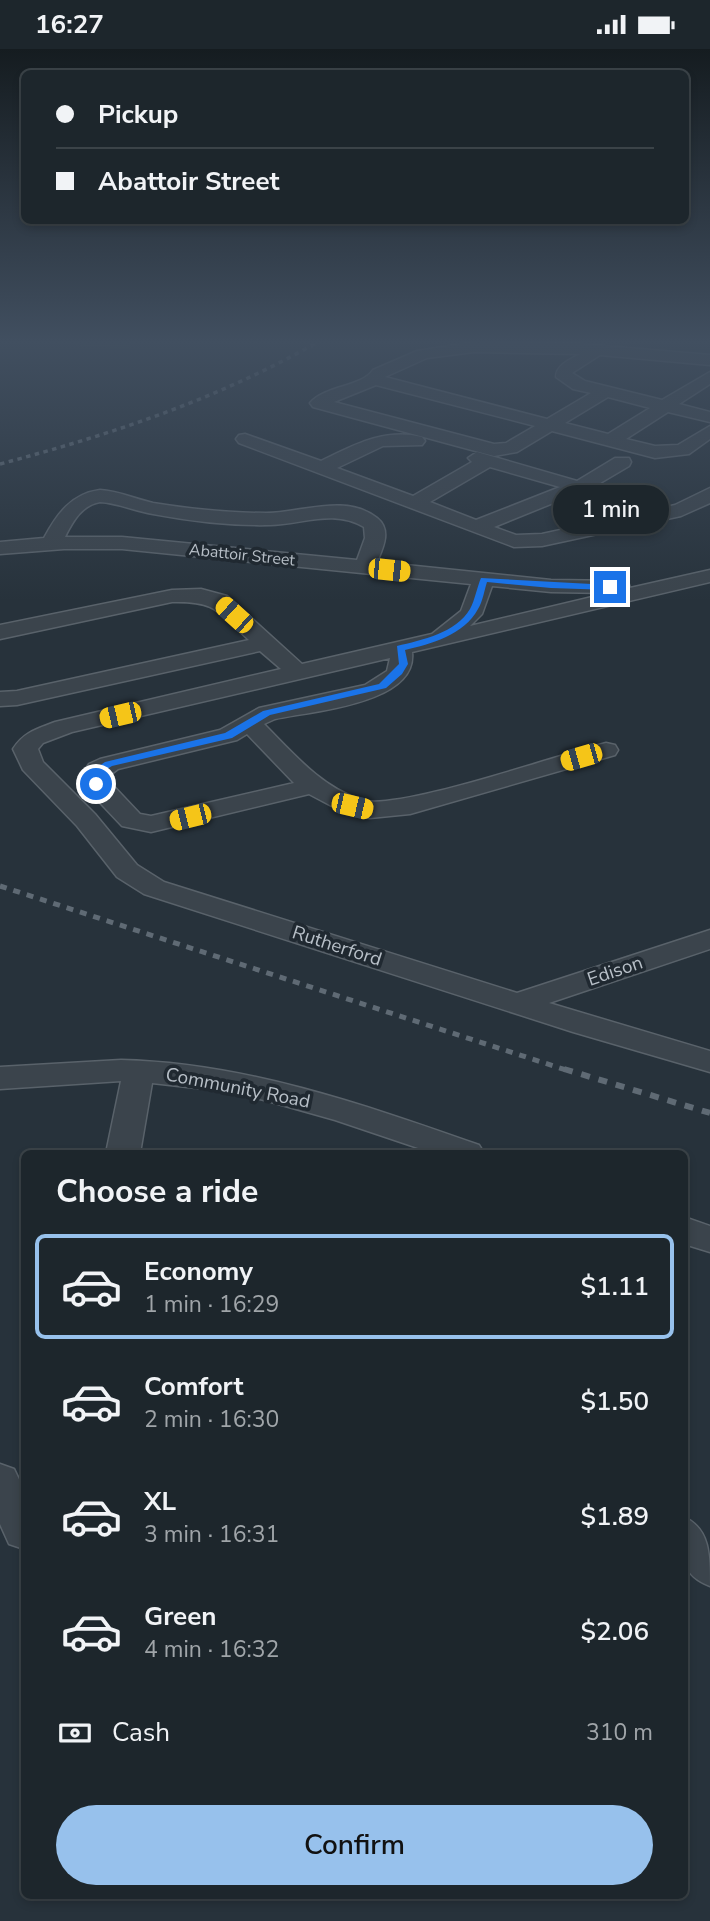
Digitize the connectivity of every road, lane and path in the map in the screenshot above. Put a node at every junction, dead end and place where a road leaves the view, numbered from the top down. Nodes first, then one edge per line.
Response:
1 (400, 426) edge
2 (409, 426) edge
3 (475, 426) edge
4 (545, 426) edge
5 (553, 426) edge
6 (631, 426) edge
7 (406, 428) junction
8 (710, 431) edge
9 (245, 439) dead end
10 (452, 439) junction
11 (610, 440) junction
12 (488, 461) junction
13 (622, 462) dead end
14 (322, 468) junction
15 (576, 487) junction
16 (710, 494) edge
17 (414, 503) junction
18 (628, 521) junction
19 (475, 527) junction
20 (52, 543) junction
21 (0, 548) edge
22 (365, 567) junction
23 (702, 578) edge
24 (495, 580) junction
25 (0, 632) edge
26 (467, 633) junction
27 (434, 640) junction
28 (265, 643) junction
29 (400, 648) junction
30 (298, 673) junction
31 (0, 699) edge
32 (249, 723) junction
33 (27, 744) joint
34 (606, 750) dead end
35 (312, 786) junction
36 (710, 939) edge
37 (519, 1003) junction
38 (710, 1062) edge
39 (139, 1071) junction
40 (0, 1079) edge
41 (124, 1150) edge
42 (458, 1150) edge
43 (688, 1231) edge
44 (710, 1239) edge
45 (0, 1481) edge
46 (21, 1525) edge
47 (688, 1540) edge
48 (710, 1567) edge

1 - 7 street
2 - 7 street
3 - 10 street
4 - 10 street
5 - 11 street
6 - 11 street
7 - 10 street
8 - 11 street
9 - 14 street
12 - 14 street
12 - 15 street
12 - 17 street
13 - 15 street
14 - 17 street
15 - 18 street
15 - 19 street
16 - 18 street
17 - 19 street
18 - 19 street
20 - 21 street, Abattoir Street
20 - 22 street, Abattoir Street
20 - 22 street
22 - 24 street, Abattoir Street
23 - 24 street, Abattoir Street
23 - 26 street, Abattoir Street
24 - 26 street, Abattoir Street
24 - 27 street, Abattoir Street
25 - 28 street
26 - 27 street, Abattoir Street
27 - 29 street, Abattoir Street
28 - 30 street
28 - 31 street
29 - 30 street, Abattoir Street
29 - 32 street
30 - 33 street, Abattoir Street
32 - 35 street
32 - 35 street
33 - 37 street, Rutherford
34 - 35 street
36 - 37 street, Edison
37 - 38 street, Rutherford
39 - 40 street, Community Road
39 - 41 street
39 - 42 street, Community Road
43 - 44 street
45 - 46 street
47 - 48 street

